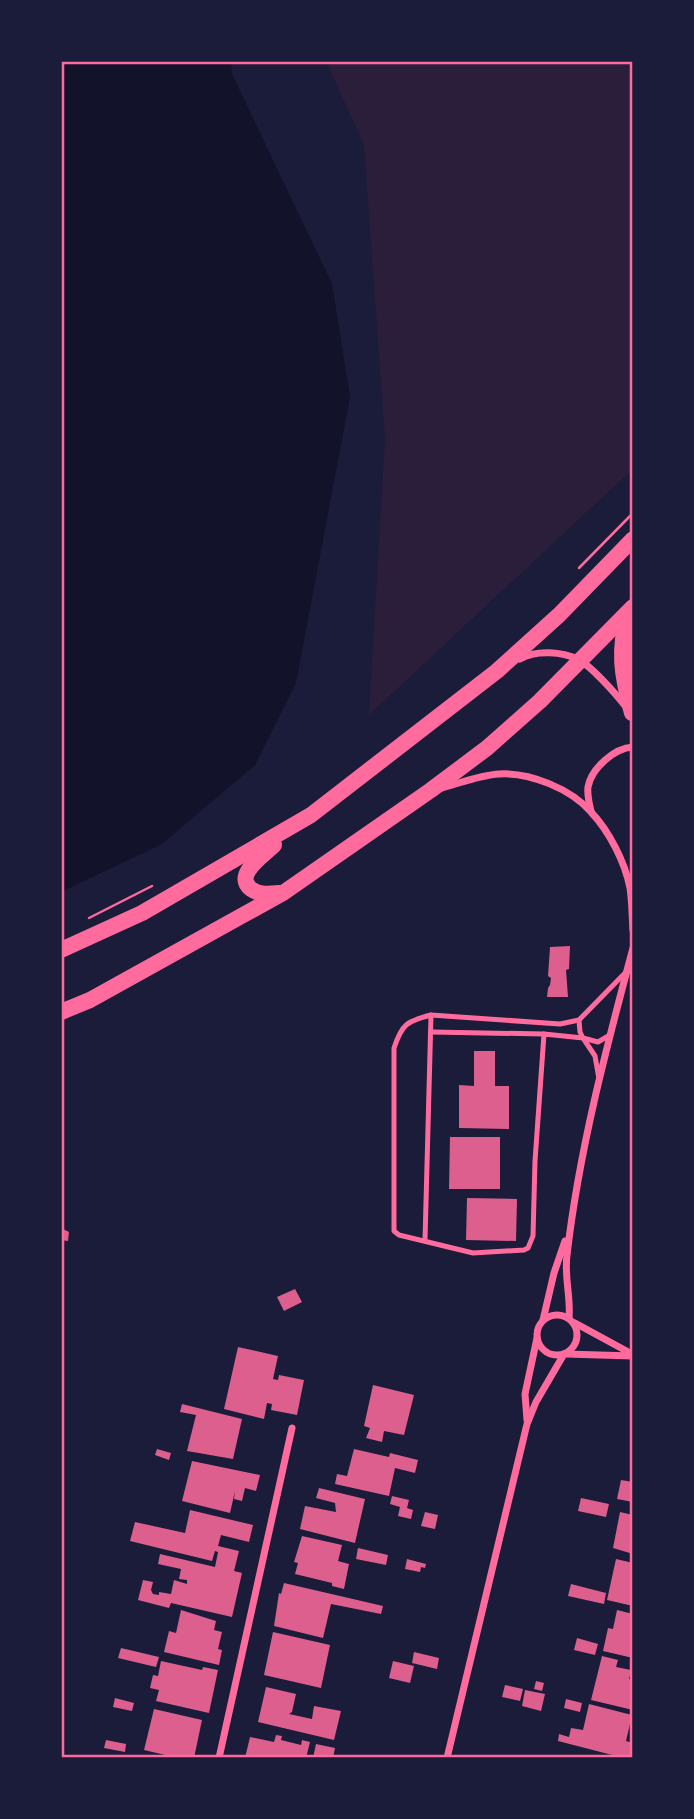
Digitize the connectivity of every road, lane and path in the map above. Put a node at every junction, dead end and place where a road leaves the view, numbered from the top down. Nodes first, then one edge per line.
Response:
1 (633, 513) edge
2 (633, 539) edge
3 (579, 569) dead end
4 (631, 609) edge
5 (581, 660) junction
6 (497, 671) junction
7 (632, 715) edge
8 (633, 747) edge
9 (431, 790) junction
10 (591, 811) junction
11 (311, 815) junction
12 (159, 883) dead end
13 (283, 892) junction
14 (86, 919) dead end
15 (633, 930) edge
16 (633, 948) edge
17 (61, 950) edge
18 (626, 971) junction
19 (61, 1012) edge
20 (431, 1015) junction
21 (579, 1020) junction
22 (431, 1032) junction
23 (544, 1034) junction
24 (610, 1035) junction
25 (583, 1038) junction
26 (599, 1080) junction
27 (571, 1224) junction
28 (425, 1240) junction
29 (571, 1320) junction
30 (543, 1321) junction
31 (537, 1336) junction
32 (565, 1354) junction
33 (633, 1355) edge
34 (527, 1424) junction
35 (292, 1428) dead end
36 (219, 1758) edge
37 (447, 1758) edge

1 - 3 path
2 - 6 main road
4 - 5 main road
4 - 7 main road
5 - 6 street
5 - 7 street
5 - 9 main road
6 - 11 main road
8 - 10 street
9 - 10 street
9 - 13 main road
10 - 15 street
11 - 13 main road
11 - 17 main road
12 - 14 path
13 - 19 main road
16 - 18 street
18 - 21 lane
18 - 24 street
20 - 21 lane
20 - 22 lane
20 - 28 lane
21 - 25 lane
22 - 23 lane
22 - 28 lane
23 - 25 lane
23 - 28 lane
24 - 25 lane
24 - 26 street
25 - 26 lane
26 - 27 street
27 - 29 street
27 - 30 street
29 - 30 street
29 - 32 street
29 - 33 street
30 - 31 street
31 - 32 street
31 - 34 street
32 - 33 street
32 - 34 street
34 - 37 street
35 - 36 street

